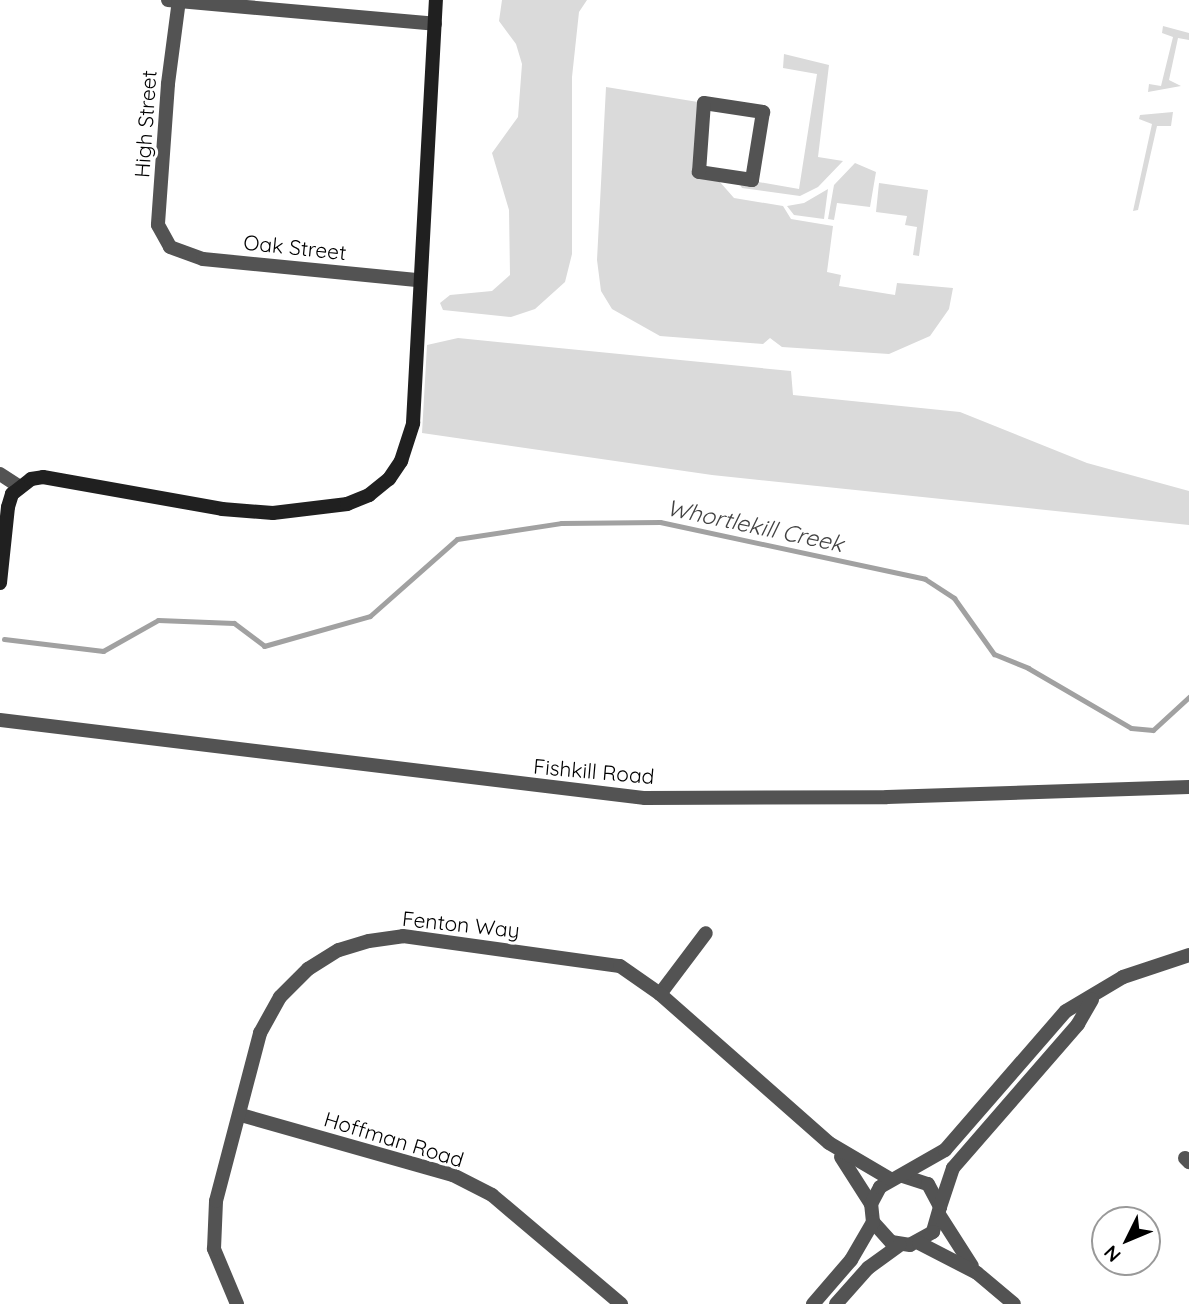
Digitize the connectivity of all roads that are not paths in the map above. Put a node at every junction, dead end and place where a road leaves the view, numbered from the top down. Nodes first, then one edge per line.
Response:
1 (168, 0) edge
2 (179, 0) edge
3 (436, 0) edge
4 (435, 24) junction
5 (724, 176) joint
6 (170, 247) joint
7 (419, 281) junction
8 (0, 474) edge
9 (20, 487) junction
10 (0, 583) edge
11 (0, 720) edge
12 (1189, 787) edge
13 (706, 933) dead end
14 (1189, 955) edge
15 (660, 994) junction
16 (1091, 1000) junction
17 (242, 1115) junction
18 (829, 1143) junction
19 (897, 1177) junction
20 (872, 1204) junction
21 (940, 1211) junction
22 (873, 1222) junction
23 (919, 1243) junction
24 (900, 1245) junction
25 (977, 1273) junction
26 (237, 1304) edge
27 (621, 1304) edge
28 (813, 1304) edge
29 (836, 1304) edge
30 (1014, 1304) edge

1 - 2 street
2 - 4 street
2 - 6 street, High Street
3 - 4 main road
4 - 7 main road
5 - 5 street
6 - 7 street, Oak Street
7 - 9 main road
8 - 9 street
9 - 10 main road
11 - 12 street, Fishkill Road
13 - 15 street
14 - 16 street
15 - 17 street, Fenton Way
15 - 18 street, Fenton Way
16 - 19 street
16 - 21 street
17 - 26 street, Fenton Way
17 - 27 street, Hoffman Road
18 - 19 street, Fenton Way
18 - 20 street, Fenton Way
19 - 20 street
19 - 21 street
20 - 22 street
21 - 23 street
21 - 25 street
22 - 24 street
22 - 28 street
23 - 24 street
23 - 25 street
24 - 29 street
25 - 30 street

